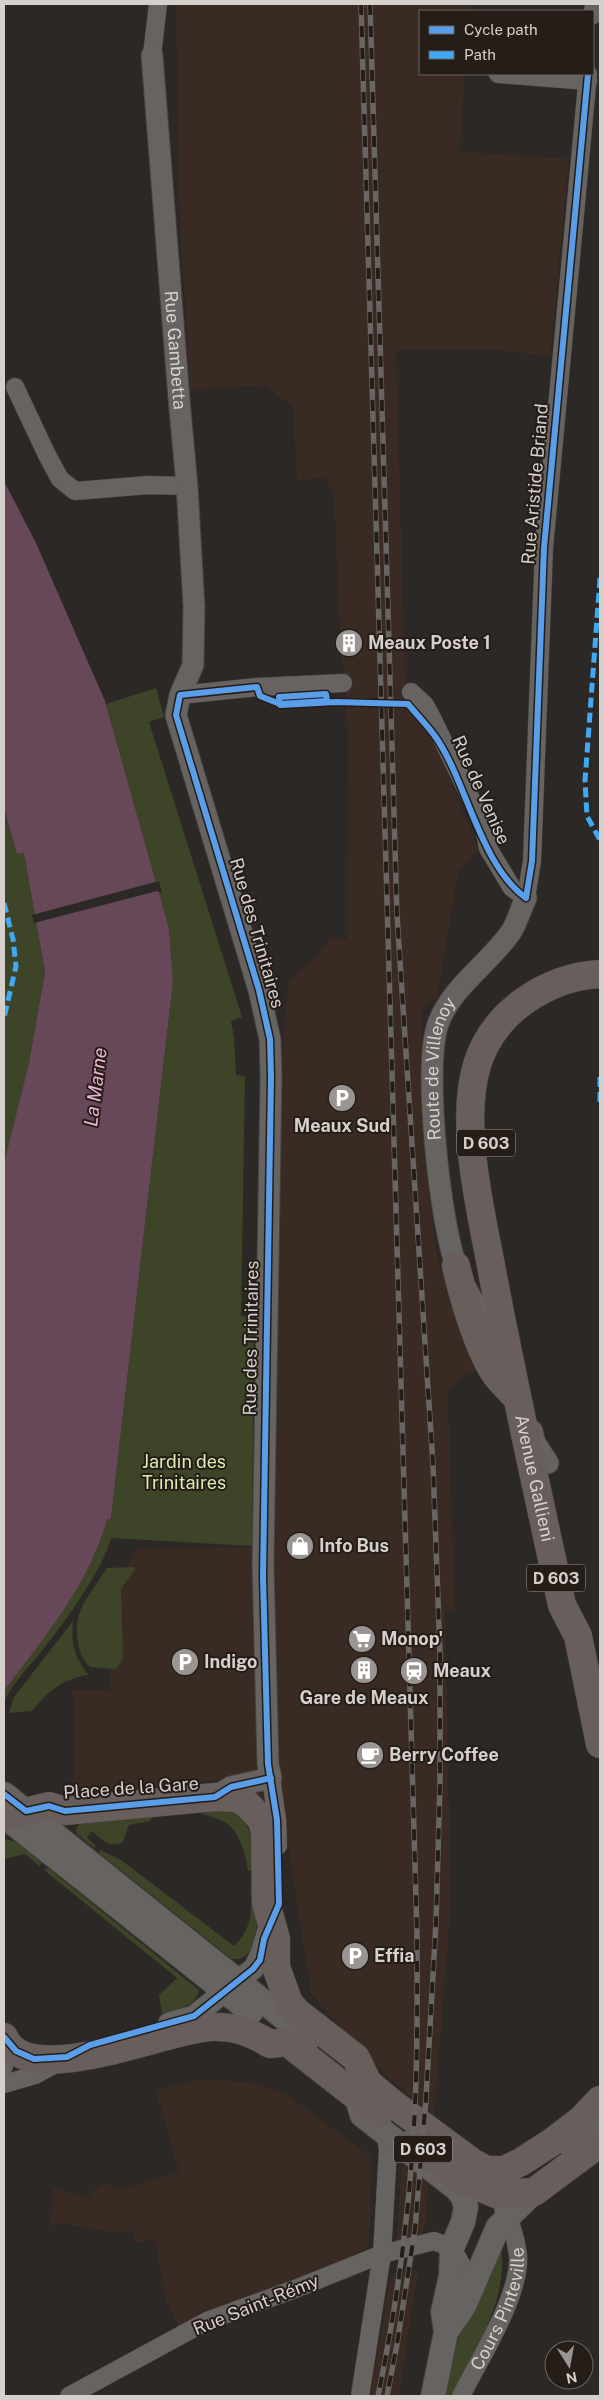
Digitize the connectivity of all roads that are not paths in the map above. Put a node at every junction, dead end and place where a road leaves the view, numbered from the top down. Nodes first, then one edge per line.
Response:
1 (158, 4) edge
2 (152, 55) joint
3 (528, 75) edge
4 (588, 77) edge
5 (15, 387) dead end
6 (188, 486) junction
7 (343, 683) dead end
8 (411, 692) dead end
9 (180, 695) junction
10 (526, 898) junction
11 (600, 974) edge
12 (600, 991) edge
13 (456, 1266) junction
14 (502, 1328) junction
15 (516, 1356) junction
16 (516, 1397) junction
17 (548, 1463) junction
18 (578, 1636) junction
19 (600, 1744) edge
20 (271, 1778) junction
21 (216, 1797) junction
22 (15, 1810) edge
23 (272, 1920) junction
24 (232, 1987) junction
25 (287, 2042) junction
26 (4, 2048) edge
27 (67, 2058) junction
28 (4, 2084) edge
29 (361, 2089) junction
30 (600, 2100) edge
31 (600, 2121) edge
32 (385, 2133) junction
33 (600, 2143) edge
34 (499, 2194) junction
35 (463, 2222) junction
36 (452, 2248) junction
37 (382, 2254) junction
38 (466, 2273) junction
39 (451, 2325) junction
40 (69, 2396) edge
41 (360, 2396) edge
42 (433, 2396) edge
43 (461, 2396) edge

1 - 2 street, Rue Gambetta
2 - 6 street, Rue Gambetta
3 - 4 street
4 - 10 street, Rue Aristide Briand
5 - 6 street
6 - 9 street, Rue Gambetta
7 - 9 street
8 - 10 street, Rue de Venise
9 - 20 street, Rue des Trinitaires
10 - 13 street, Route de Villenoy
11 - 14 main road, D 603
12 - 15 main road, D 603
13 - 14 street, Route de Villenoy
13 - 16 main road
14 - 15 main road, D 603
14 - 17 street
15 - 16 main road, Avenue Gallieni / D 603
15 - 17 main road
16 - 18 main road, Avenue Gallieni / D 603
17 - 18 main road
18 - 19 main road, Avenue Gallieni / D 603
20 - 21 street
20 - 23 street, Rue des Trinitaires
21 - 22 main road, Place de la Gare
21 - 23 main road, Place de la Gare
22 - 24 main road, D 603
23 - 24 street, Rue des Trinitaires
23 - 29 main road, Rue des Trinitaires
24 - 25 main road, D 603
24 - 27 street, Rue des Trinitaires
24 - 29 main road, D 603
25 - 27 main road
25 - 29 main road, D 603
26 - 27 main road
27 - 28 street
29 - 32 main road
29 - 34 main road, D 603
30 - 34 main road
31 - 34 main road
32 - 35 main road
32 - 37 street
33 - 34 main road, D 603
34 - 35 main road
34 - 38 main road, Cours Pinteville
34 - 39 main road, Cours Pinteville
34 - 43 street, Cours Pinteville
35 - 36 main road, Cours Pinteville
36 - 37 street, Rue Saint-Rémy
36 - 38 street
36 - 39 main road, Cours Pinteville
37 - 40 street, Rue Saint-Rémy
37 - 41 street
38 - 39 main road, Cours Pinteville
39 - 42 main road, Cours Pinteville

